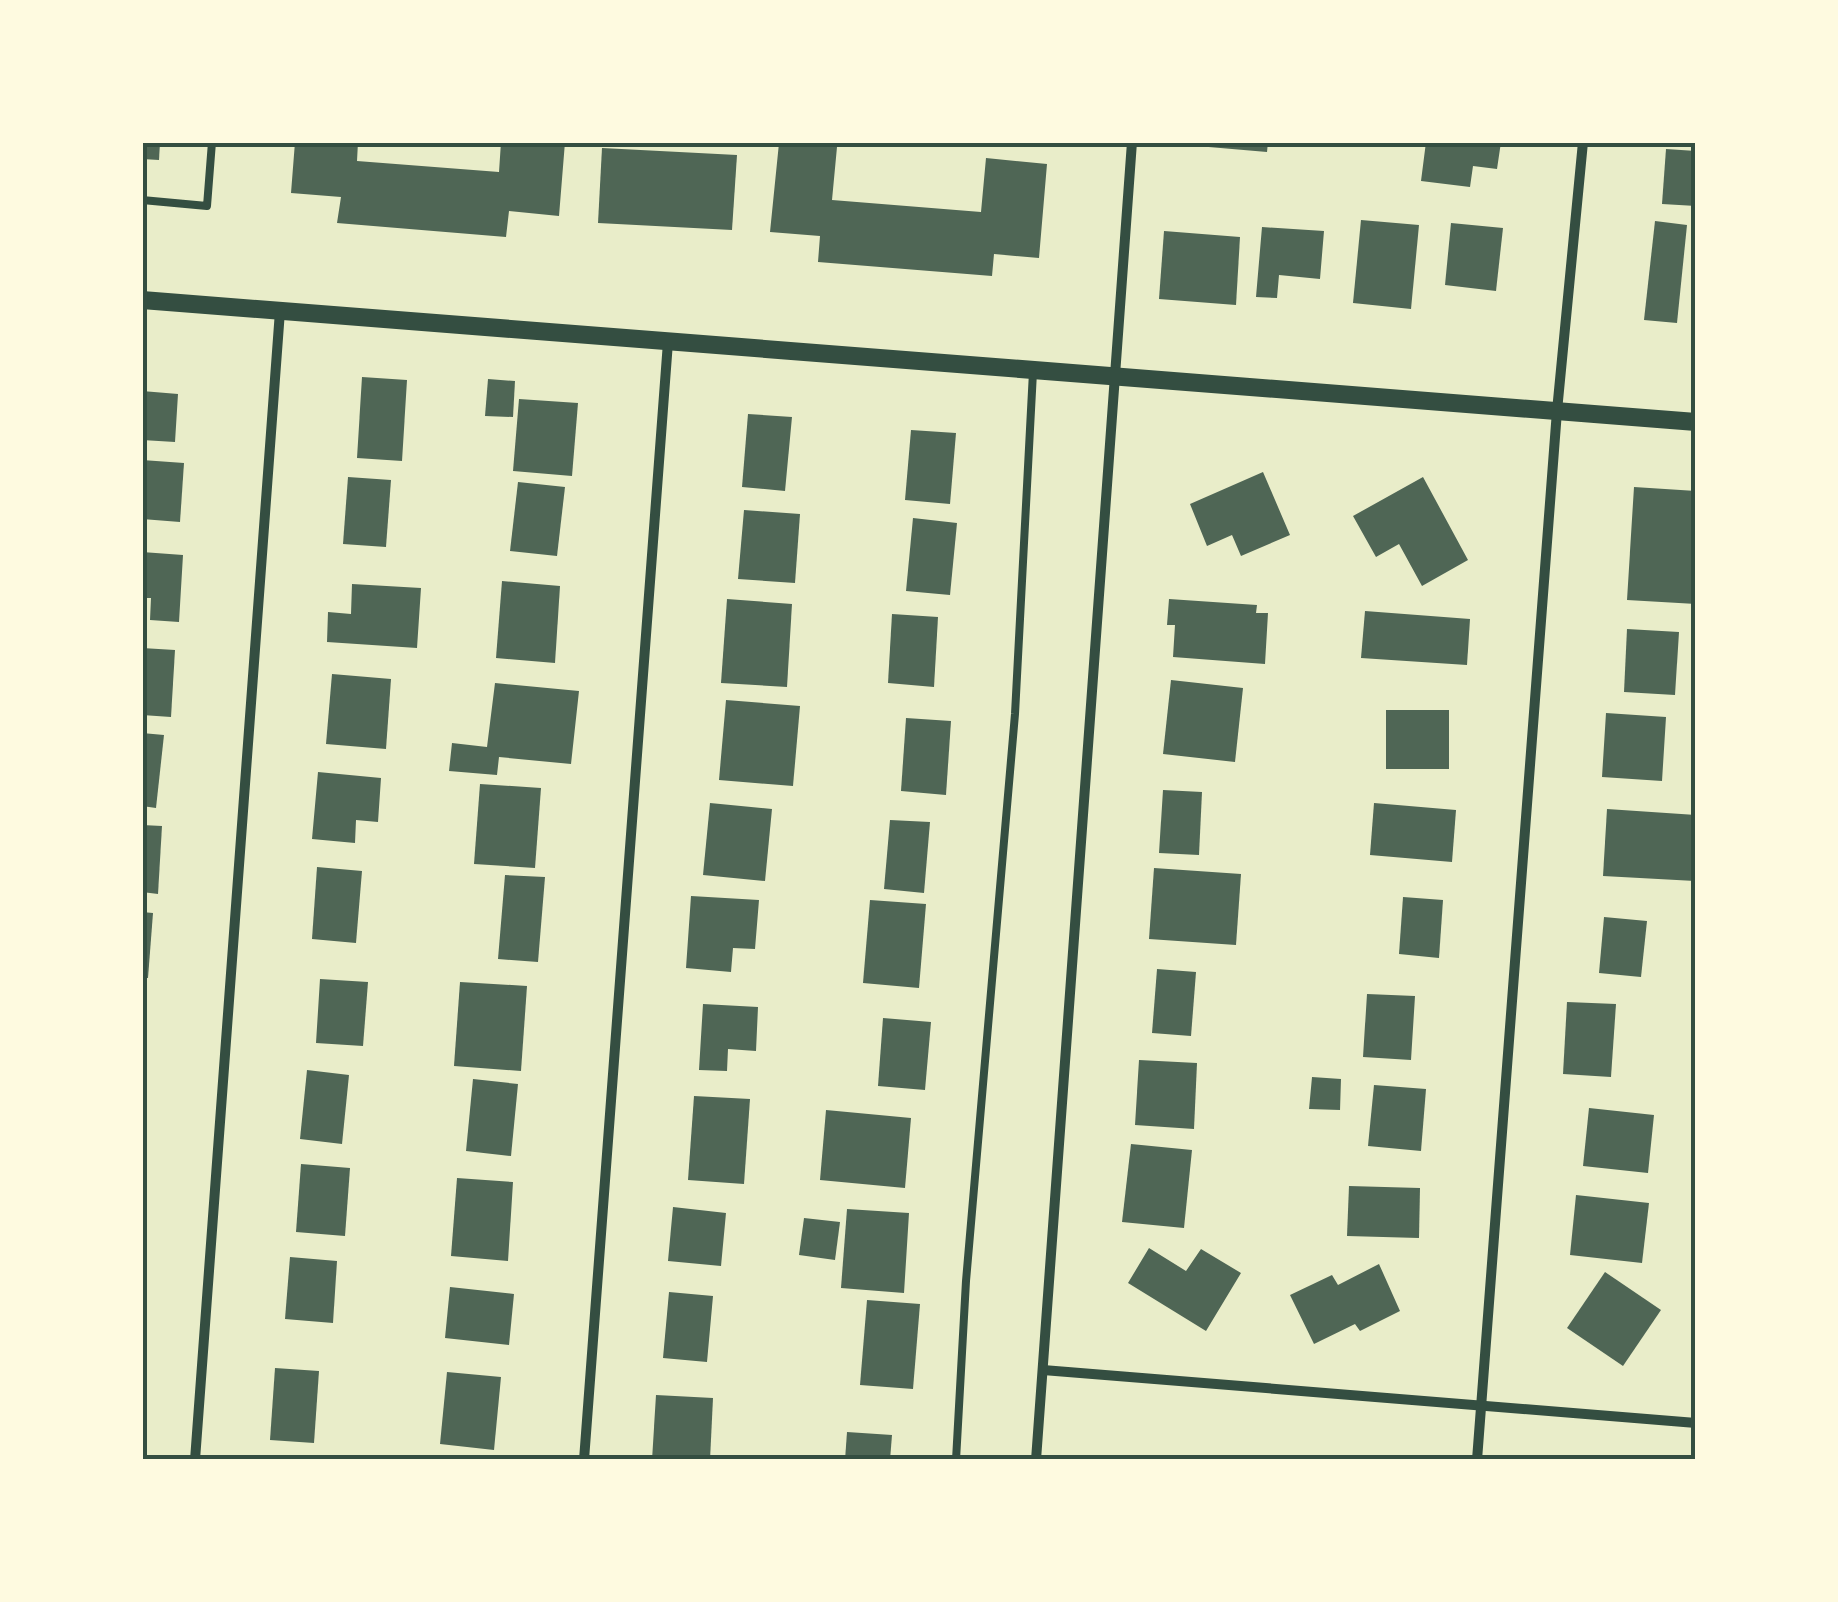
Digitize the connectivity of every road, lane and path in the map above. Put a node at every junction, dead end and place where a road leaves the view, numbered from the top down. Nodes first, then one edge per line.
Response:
1 (212, 142) edge
2 (1132, 142) edge
3 (1583, 142) edge
4 (142, 200) edge
5 (142, 300) edge
6 (280, 311) junction
7 (668, 342) junction
8 (1033, 370) junction
9 (1115, 377) junction
10 (1556, 412) junction
11 (1696, 422) edge
12 (1043, 1370) junction
13 (1482, 1406) junction
14 (1696, 1423) edge
15 (195, 1460) edge
16 (584, 1460) edge
17 (956, 1460) edge
18 (1036, 1460) edge
19 (1478, 1460) edge

1 - 4 lane
2 - 9 street
3 - 10 street
5 - 6 street
6 - 7 street
6 - 15 street
7 - 8 street
7 - 16 street
8 - 9 street
8 - 17 lane
9 - 10 street
9 - 12 street
10 - 11 street
10 - 13 street
12 - 13 street
12 - 18 street
13 - 14 street
13 - 19 street

